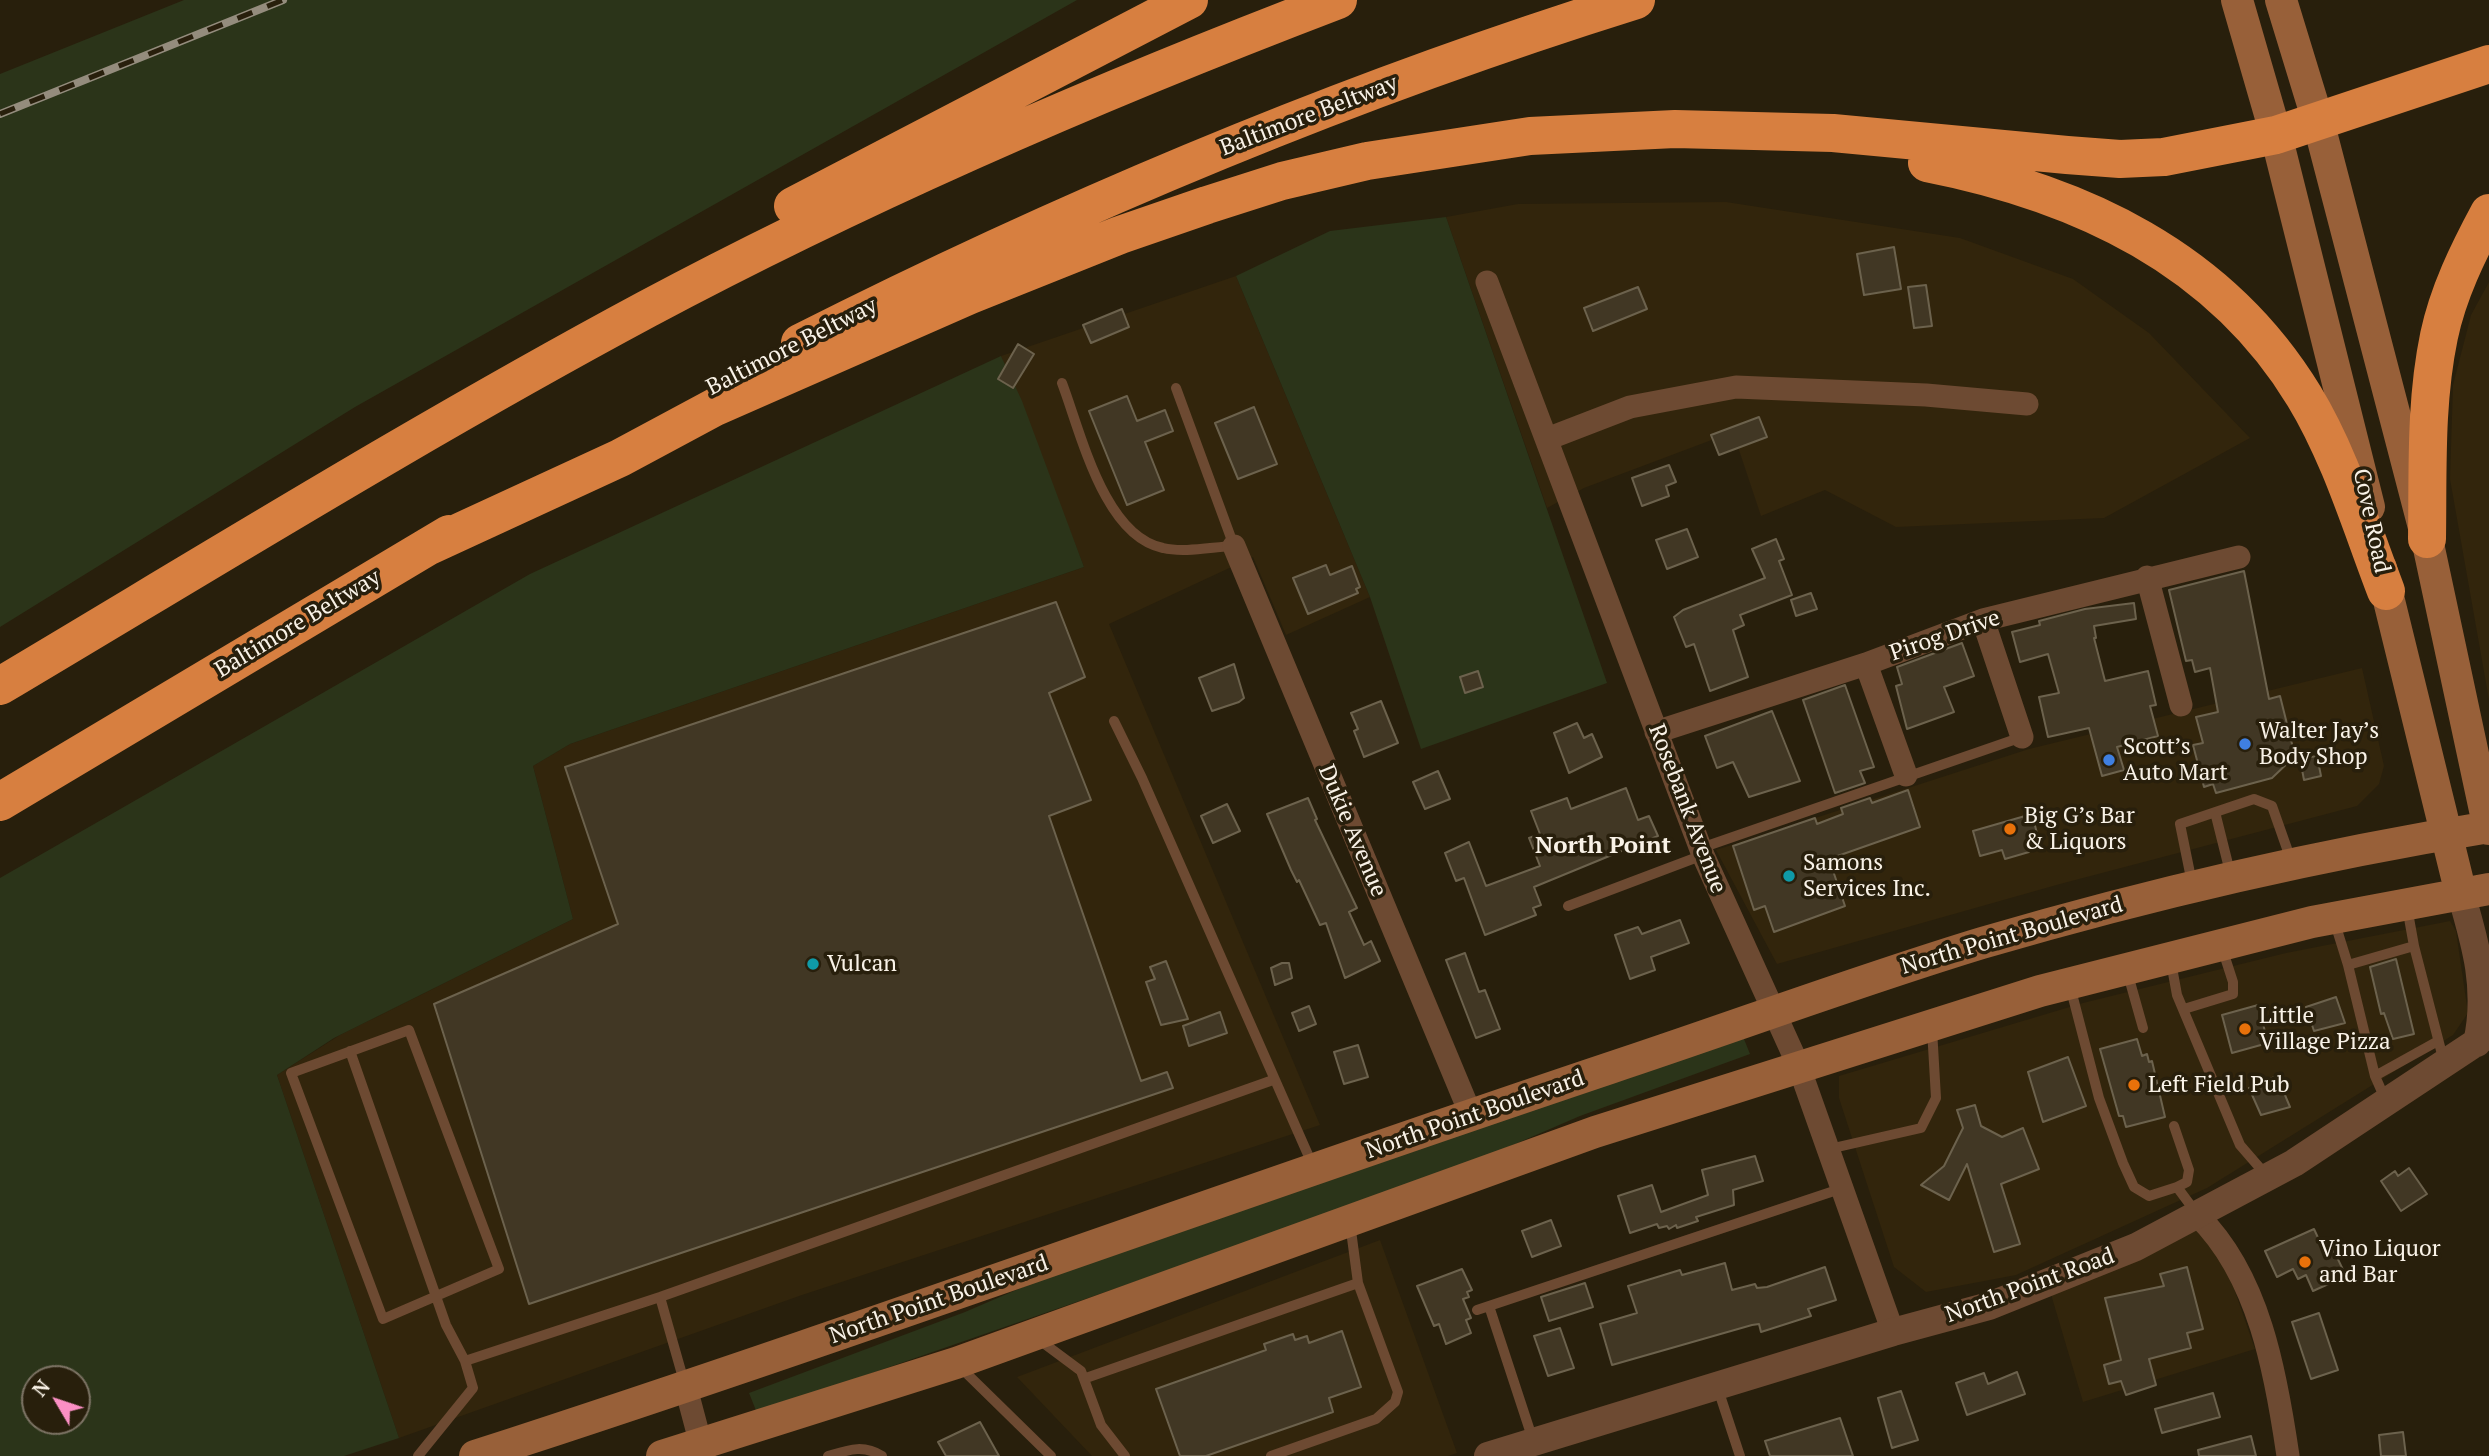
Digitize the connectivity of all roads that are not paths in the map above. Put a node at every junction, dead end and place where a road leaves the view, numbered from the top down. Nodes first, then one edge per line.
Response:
1 (1189, 0) edge
2 (1338, 0) edge
3 (1636, 0) edge
4 (2237, 0) edge
5 (2281, 0) edge
6 (2489, 64) edge
7 (2318, 121) junction
8 (1675, 129) junction
9 (2276, 135) junction
10 (2489, 213) edge
11 (1487, 282) dead end
12 (1062, 383) dead end
13 (1177, 388) dead end
14 (2027, 404) dead end
15 (1547, 439) junction
16 (327, 492) junction
17 (2427, 539) junction
18 (1234, 546) junction
19 (427, 547) junction
20 (2239, 557) dead end
21 (2147, 577) junction
22 (2386, 591) junction
23 (1983, 620) junction
24 (1866, 664) junction
25 (0, 686) edge
26 (2181, 705) dead end
27 (1114, 721) dead end
28 (1656, 732) junction
29 (2022, 737) joint
30 (1906, 775) junction
31 (0, 802) edge
32 (2215, 812) junction
33 (2489, 828) edge
34 (2445, 834) junction
35 (1702, 852) junction
36 (2292, 863) junction
37 (2231, 876) junction
38 (2192, 885) junction
39 (2475, 891) edge
40 (2407, 904) junction
41 (1568, 906) dead end
42 (2333, 918) junction
43 (2221, 944) junction
44 (2414, 946) junction
45 (2170, 957) junction
46 (2348, 965) junction
47 (2126, 968) junction
48 (2070, 983) junction
49 (2183, 1009) junction
50 (1776, 1013) junction
51 (1931, 1025) junction
52 (2143, 1028) dead end
53 (2483, 1038) edge
54 (350, 1051) junction
55 (2442, 1053) junction
56 (1799, 1067) junction
57 (2375, 1076) junction
58 (1273, 1080) junction
59 (2387, 1102) junction
60 (1471, 1115) junction
61 (2174, 1126) dead end
62 (1829, 1149) junction
63 (1315, 1170) junction
64 (2268, 1177) junction
65 (2177, 1187) junction
66 (1843, 1188) junction
67 (2198, 1216) junction
68 (1350, 1220) junction
69 (1358, 1283) junction
70 (436, 1297) junction
71 (660, 1297) junction
72 (1489, 1306) junction
73 (1478, 1310) dead end
74 (1893, 1332) junction
75 (1033, 1335) junction
76 (464, 1361) junction
77 (956, 1363) junction
78 (1086, 1378) junction
79 (1717, 1386) junction
80 (685, 1388) junction
81 (1534, 1443) junction
82 (703, 1449) edge
83 (418, 1456) edge
84 (475, 1456) edge
85 (662, 1456) edge
86 (828, 1456) edge
87 (882, 1456) edge
88 (1051, 1456) edge
89 (1125, 1456) edge
90 (1272, 1456) edge
91 (1488, 1456) edge
92 (1740, 1456) edge
93 (2288, 1456) edge

1 - 16 highway
2 - 16 highway
3 - 19 highway, Baltimore Beltway
4 - 9 main road, Cove Road
5 - 7 main road, Cove Road
6 - 7 highway
7 - 9 highway
7 - 17 main road, Cove Road
8 - 9 highway
8 - 19 highway
8 - 22 highway
9 - 22 main road, Cove Road
10 - 17 highway
11 - 15 street, Rosebank Avenue
12 - 18 lane
13 - 18 lane
14 - 15 street
15 - 28 street, Rosebank Avenue
16 - 25 highway
17 - 33 main road, Cove Road
18 - 60 street, Dukie Avenue
19 - 31 highway, Baltimore Beltway
20 - 21 street, Pirog Drive
21 - 23 street, Pirog Drive
21 - 26 street
22 - 34 main road, Cove Road
23 - 24 street, Pirog Drive
23 - 29 street
24 - 28 street, Pirog Drive
24 - 30 street
27 - 58 lane
28 - 35 street, Rosebank Avenue
29 - 30 lane
30 - 35 lane
32 - 36 lane
32 - 37 lane
32 - 38 lane
33 - 34 main road, North Point Boulevard
34 - 36 main road, North Point Boulevard
34 - 39 main road, Cove Road
35 - 41 lane
35 - 50 street, Rosebank Avenue
36 - 37 main road, North Point Boulevard
37 - 38 main road, North Point Boulevard
38 - 50 main road, North Point Boulevard
39 - 40 main road
39 - 53 street, Cove Road
40 - 42 main road
40 - 44 lane
42 - 43 main road
42 - 46 lane
43 - 45 main road
43 - 49 lane
44 - 46 lane
44 - 55 lane
45 - 47 main road
45 - 49 lane
46 - 57 lane
47 - 48 main road
47 - 52 lane
48 - 51 main road
48 - 65 lane
49 - 64 lane
50 - 56 street, Rosebank Avenue
50 - 60 main road, North Point Boulevard
51 - 56 main road
51 - 62 lane
53 - 55 street, North Point Road
54 - 70 lane
54 - 70 lane
54 - 70 lane
55 - 57 lane
55 - 59 street, North Point Road
56 - 62 street, Rosebank Avenue
56 - 68 main road
57 - 59 lane
58 - 63 lane
58 - 71 lane
59 - 64 street, North Point Road
60 - 63 main road, North Point Boulevard
61 - 65 lane
62 - 66 street, Rosebank Avenue
63 - 80 main road, North Point Boulevard
64 - 67 street, North Point Road
65 - 67 lane
66 - 72 lane
66 - 74 street, Rosebank Avenue
67 - 74 street, North Point Road
67 - 93 street
68 - 69 lane
68 - 75 main road
69 - 78 lane
69 - 90 lane
70 - 76 lane
71 - 76 lane
71 - 80 lane
72 - 73 lane
72 - 81 lane
74 - 79 street, North Point Road
75 - 77 main road
75 - 78 lane
76 - 83 lane
77 - 82 main road
77 - 88 lane
78 - 89 lane
79 - 81 street, North Point Road
79 - 92 lane
80 - 82 street
80 - 84 main road, North Point Boulevard
81 - 91 street, North Point Road
82 - 85 main road
86 - 87 lane

